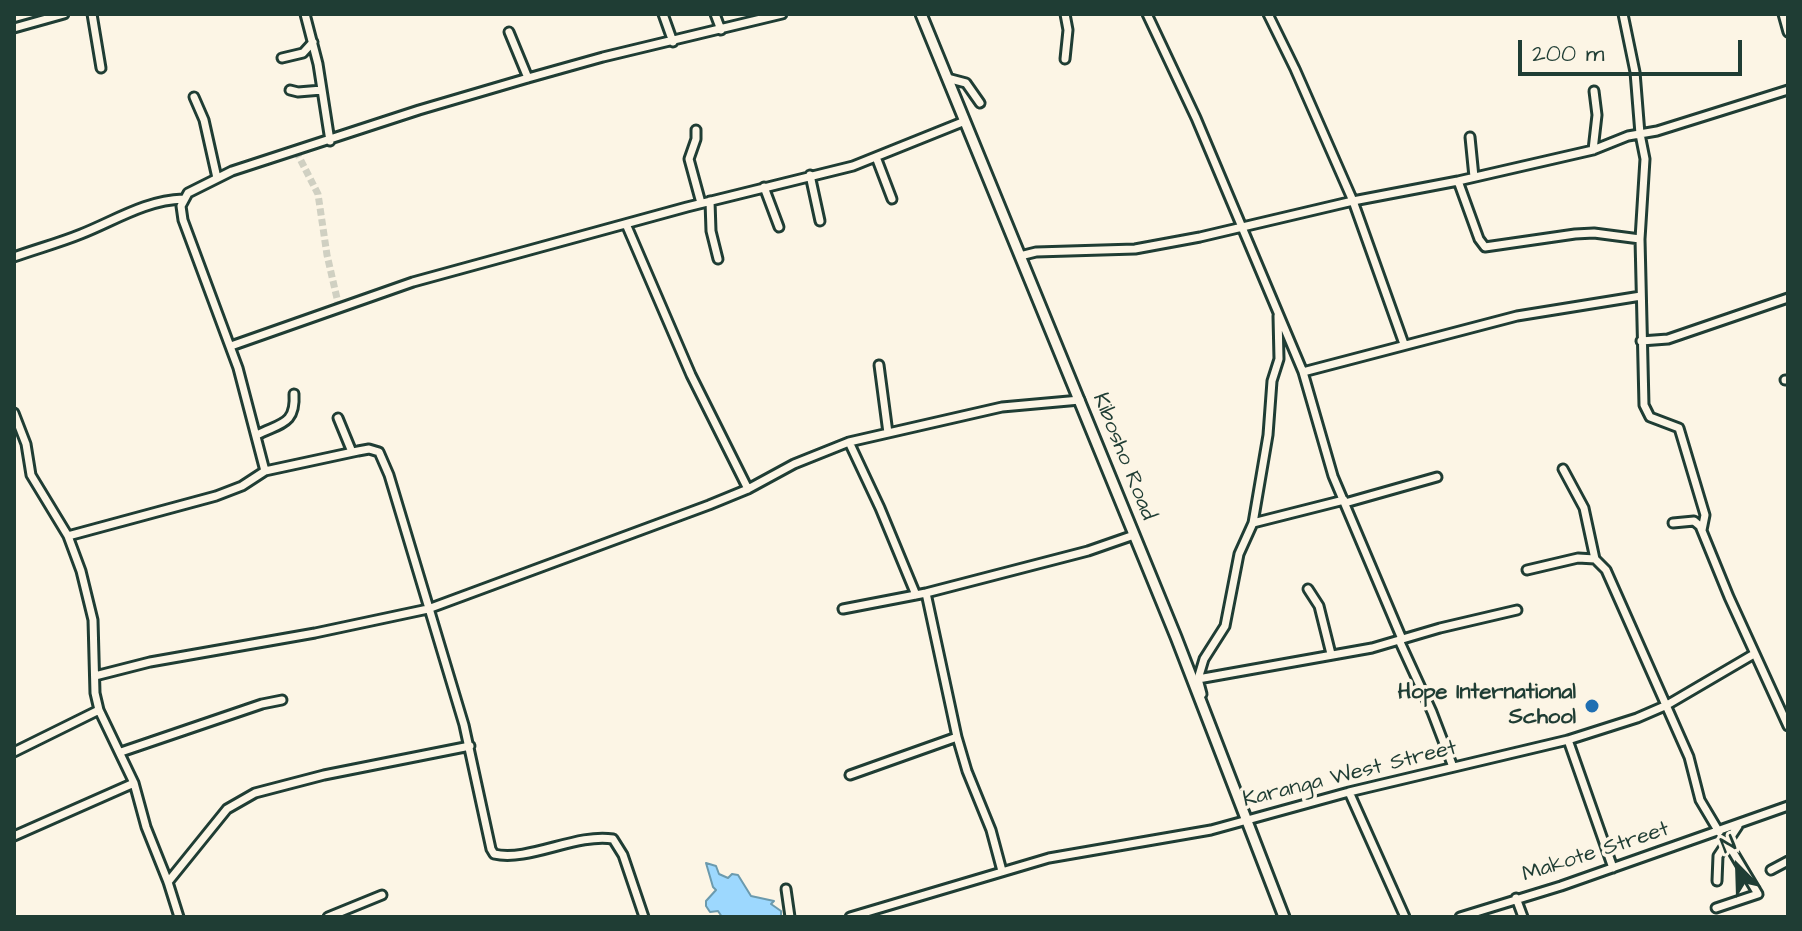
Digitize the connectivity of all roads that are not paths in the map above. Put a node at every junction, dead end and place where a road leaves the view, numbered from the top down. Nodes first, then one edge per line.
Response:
1 (64, 14) edge
2 (92, 14) edge
3 (305, 14) edge
4 (663, 14) edge
5 (715, 14) edge
6 (782, 14) edge
7 (921, 14) edge
8 (1065, 14) edge
9 (1147, 14) edge
10 (1268, 14) edge
11 (1623, 14) edge
12 (1783, 14) edge
13 (14, 28) edge
14 (721, 30) junction
15 (509, 32) dead end
16 (1788, 32) edge
17 (313, 42) junction
18 (673, 42) junction
19 (282, 58) dead end
20 (1065, 59) dead end
21 (101, 68) dead end
22 (528, 78) junction
23 (947, 78) junction
24 (290, 90) dead end
25 (322, 90) junction
26 (1788, 90) edge
27 (1594, 91) dead end
28 (194, 97) dead end
29 (980, 103) dead end
30 (965, 121) junction
31 (696, 130) dead end
32 (1640, 134) junction
33 (1470, 137) dead end
34 (330, 141) junction
35 (1593, 150) junction
36 (876, 157) junction
37 (810, 175) junction
38 (1474, 177) junction
39 (217, 178) junction
40 (1458, 181) junction
41 (764, 187) junction
42 (183, 199) junction
43 (892, 199) dead end
44 (1353, 201) junction
45 (706, 202) junction
46 (820, 221) dead end
47 (626, 224) junction
48 (779, 227) dead end
49 (1243, 227) junction
50 (1640, 239) junction
51 (1020, 256) junction
52 (14, 257) edge
53 (718, 259) dead end
54 (1641, 296) junction
55 (1788, 298) edge
56 (1279, 314) junction
57 (1641, 341) junction
58 (1404, 344) junction
59 (231, 346) junction
60 (879, 365) dead end
61 (1303, 372) junction
62 (294, 394) dead end
63 (1080, 400) junction
64 (14, 413) edge
65 (338, 418) dead end
66 (888, 433) junction
67 (257, 435) junction
68 (849, 442) junction
69 (352, 452) junction
70 (1563, 469) dead end
71 (265, 471) junction
72 (1437, 477) dead end
73 (748, 489) junction
74 (1345, 502) junction
75 (1253, 523) junction
76 (1673, 523) dead end
77 (1702, 530) junction
78 (1134, 535) junction
79 (68, 536) junction
80 (1595, 559) junction
81 (1527, 570) dead end
82 (1308, 589) dead end
83 (926, 593) junction
84 (916, 595) junction
85 (428, 609) junction
86 (843, 609) dead end
87 (1517, 610) dead end
88 (1401, 640) junction
89 (1331, 654) junction
90 (1754, 654) junction
91 (95, 676) junction
92 (1198, 679) junction
93 (282, 700) dead end
94 (1667, 705) junction
95 (99, 710) junction
96 (1788, 726) edge
97 (957, 737) junction
98 (1215, 738) junction
99 (1568, 740) junction
100 (470, 746) junction
101 (14, 752) edge
102 (121, 752) junction
103 (1453, 767) junction
104 (850, 775) dead end
105 (134, 783) junction
106 (1349, 792) junction
107 (1788, 806) edge
108 (1247, 819) junction
109 (1739, 824) junction
110 (1719, 832) junction
111 (14, 836) edge
112 (1727, 842) junction
113 (1788, 861) edge
114 (1613, 868) junction
115 (1771, 870) dead end
116 (1002, 871) junction
117 (1717, 881) dead end
118 (168, 882) junction
119 (786, 889) dead end
120 (382, 895) dead end
121 (1516, 898) junction
122 (1716, 908) dead end
123 (179, 917) edge
124 (328, 917) edge
125 (644, 917) edge
126 (790, 917) edge
127 (850, 917) edge
128 (1284, 917) edge
129 (1405, 917) edge
130 (1460, 917) edge
131 (1523, 917) edge

1 - 13 street
2 - 21 street
3 - 17 street
4 - 18 street
5 - 14 street
6 - 14 street
7 - 23 street, Kibosho Road
8 - 20 street
9 - 49 street
10 - 44 street
11 - 32 street
12 - 16 street
14 - 18 street
15 - 22 street
17 - 19 street
17 - 25 street
18 - 22 street
22 - 34 street
23 - 29 street
23 - 30 street, Kibosho Road
24 - 25 street
25 - 34 street
26 - 32 street
27 - 35 street
28 - 39 street
30 - 36 street
30 - 51 street, Kibosho Road
31 - 45 street
32 - 35 street
32 - 50 street
33 - 38 street
34 - 39 street
35 - 38 street
36 - 37 street
36 - 43 street
37 - 41 street
37 - 46 street
38 - 40 street
39 - 42 street
40 - 44 street
40 - 50 street
41 - 45 street
41 - 48 street
42 - 52 street
42 - 59 street
44 - 49 street
44 - 58 street
45 - 47 street
45 - 53 street
47 - 59 street
47 - 73 street
49 - 51 street
49 - 56 street
50 - 54 street
51 - 63 street, Kibosho Road
54 - 57 street
54 - 58 street
55 - 57 street
56 - 61 street
56 - 75 street
57 - 77 street
58 - 61 street
59 - 67 street
60 - 66 street
61 - 74 street
62 - 67 street
63 - 66 street
63 - 78 street, Kibosho Road
64 - 79 street
65 - 69 street
66 - 68 street
67 - 71 street
68 - 73 street
68 - 84 street
69 - 71 street
69 - 85 street
70 - 80 street
71 - 79 street
72 - 74 street
73 - 85 street
74 - 75 street
74 - 88 street
75 - 92 street
76 - 77 street
77 - 90 street
78 - 83 street
78 - 98 street, Kibosho Road
79 - 91 street
80 - 81 street
80 - 94 street
82 - 89 street
83 - 84 street
83 - 97 street
84 - 86 street
85 - 91 street
85 - 100 street
87 - 88 street
88 - 89 street
88 - 103 street
89 - 92 street
90 - 94 street, Karanga West Street
90 - 96 street
91 - 95 street
92 - 98 street
93 - 102 street
94 - 99 street, Karanga West Street
94 - 110 street
95 - 101 street
95 - 102 street
97 - 104 street
97 - 116 street
98 - 108 street, Kibosho Road
99 - 103 street, Karanga West Street
99 - 114 street
100 - 118 street
100 - 125 street
102 - 105 street
103 - 106 street, Karanga West Street
105 - 111 street
105 - 118 street
106 - 108 street, Karanga West Street
106 - 129 street
107 - 109 street, Makote Street
108 - 116 street, Karanga West Street
108 - 128 street, Kibosho Road
109 - 110 street, Makote Street
109 - 112 street
110 - 114 street, Makote Street
112 - 117 street
112 - 122 street
113 - 115 street
114 - 121 street, Makote Street
116 - 127 street, Karanga West Street
118 - 123 street
119 - 126 street
120 - 124 street
121 - 130 street, Makote Street
121 - 131 street

